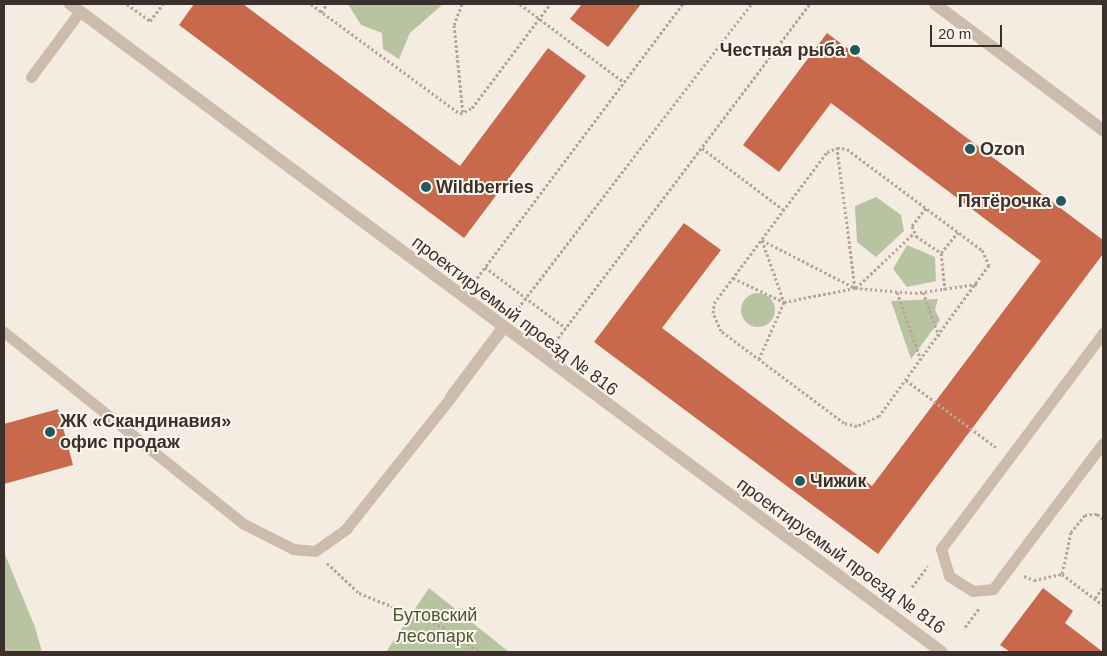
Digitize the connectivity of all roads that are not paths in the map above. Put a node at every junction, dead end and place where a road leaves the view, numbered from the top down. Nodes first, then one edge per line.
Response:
1 (935, 4) edge
2 (78, 6) edge
3 (31, 77) dead end
4 (1103, 130) edge
5 (503, 328) junction
6 (4, 332) edge
7 (1103, 333) edge
8 (451, 397) joint
9 (1103, 443) edge
10 (942, 652) edge

1 - 4 street
2 - 3 lane
2 - 5 street, проектируемый проезд № 816
5 - 8 street
5 - 10 street, проектируемый проезд № 816
6 - 8 lane
7 - 9 lane

